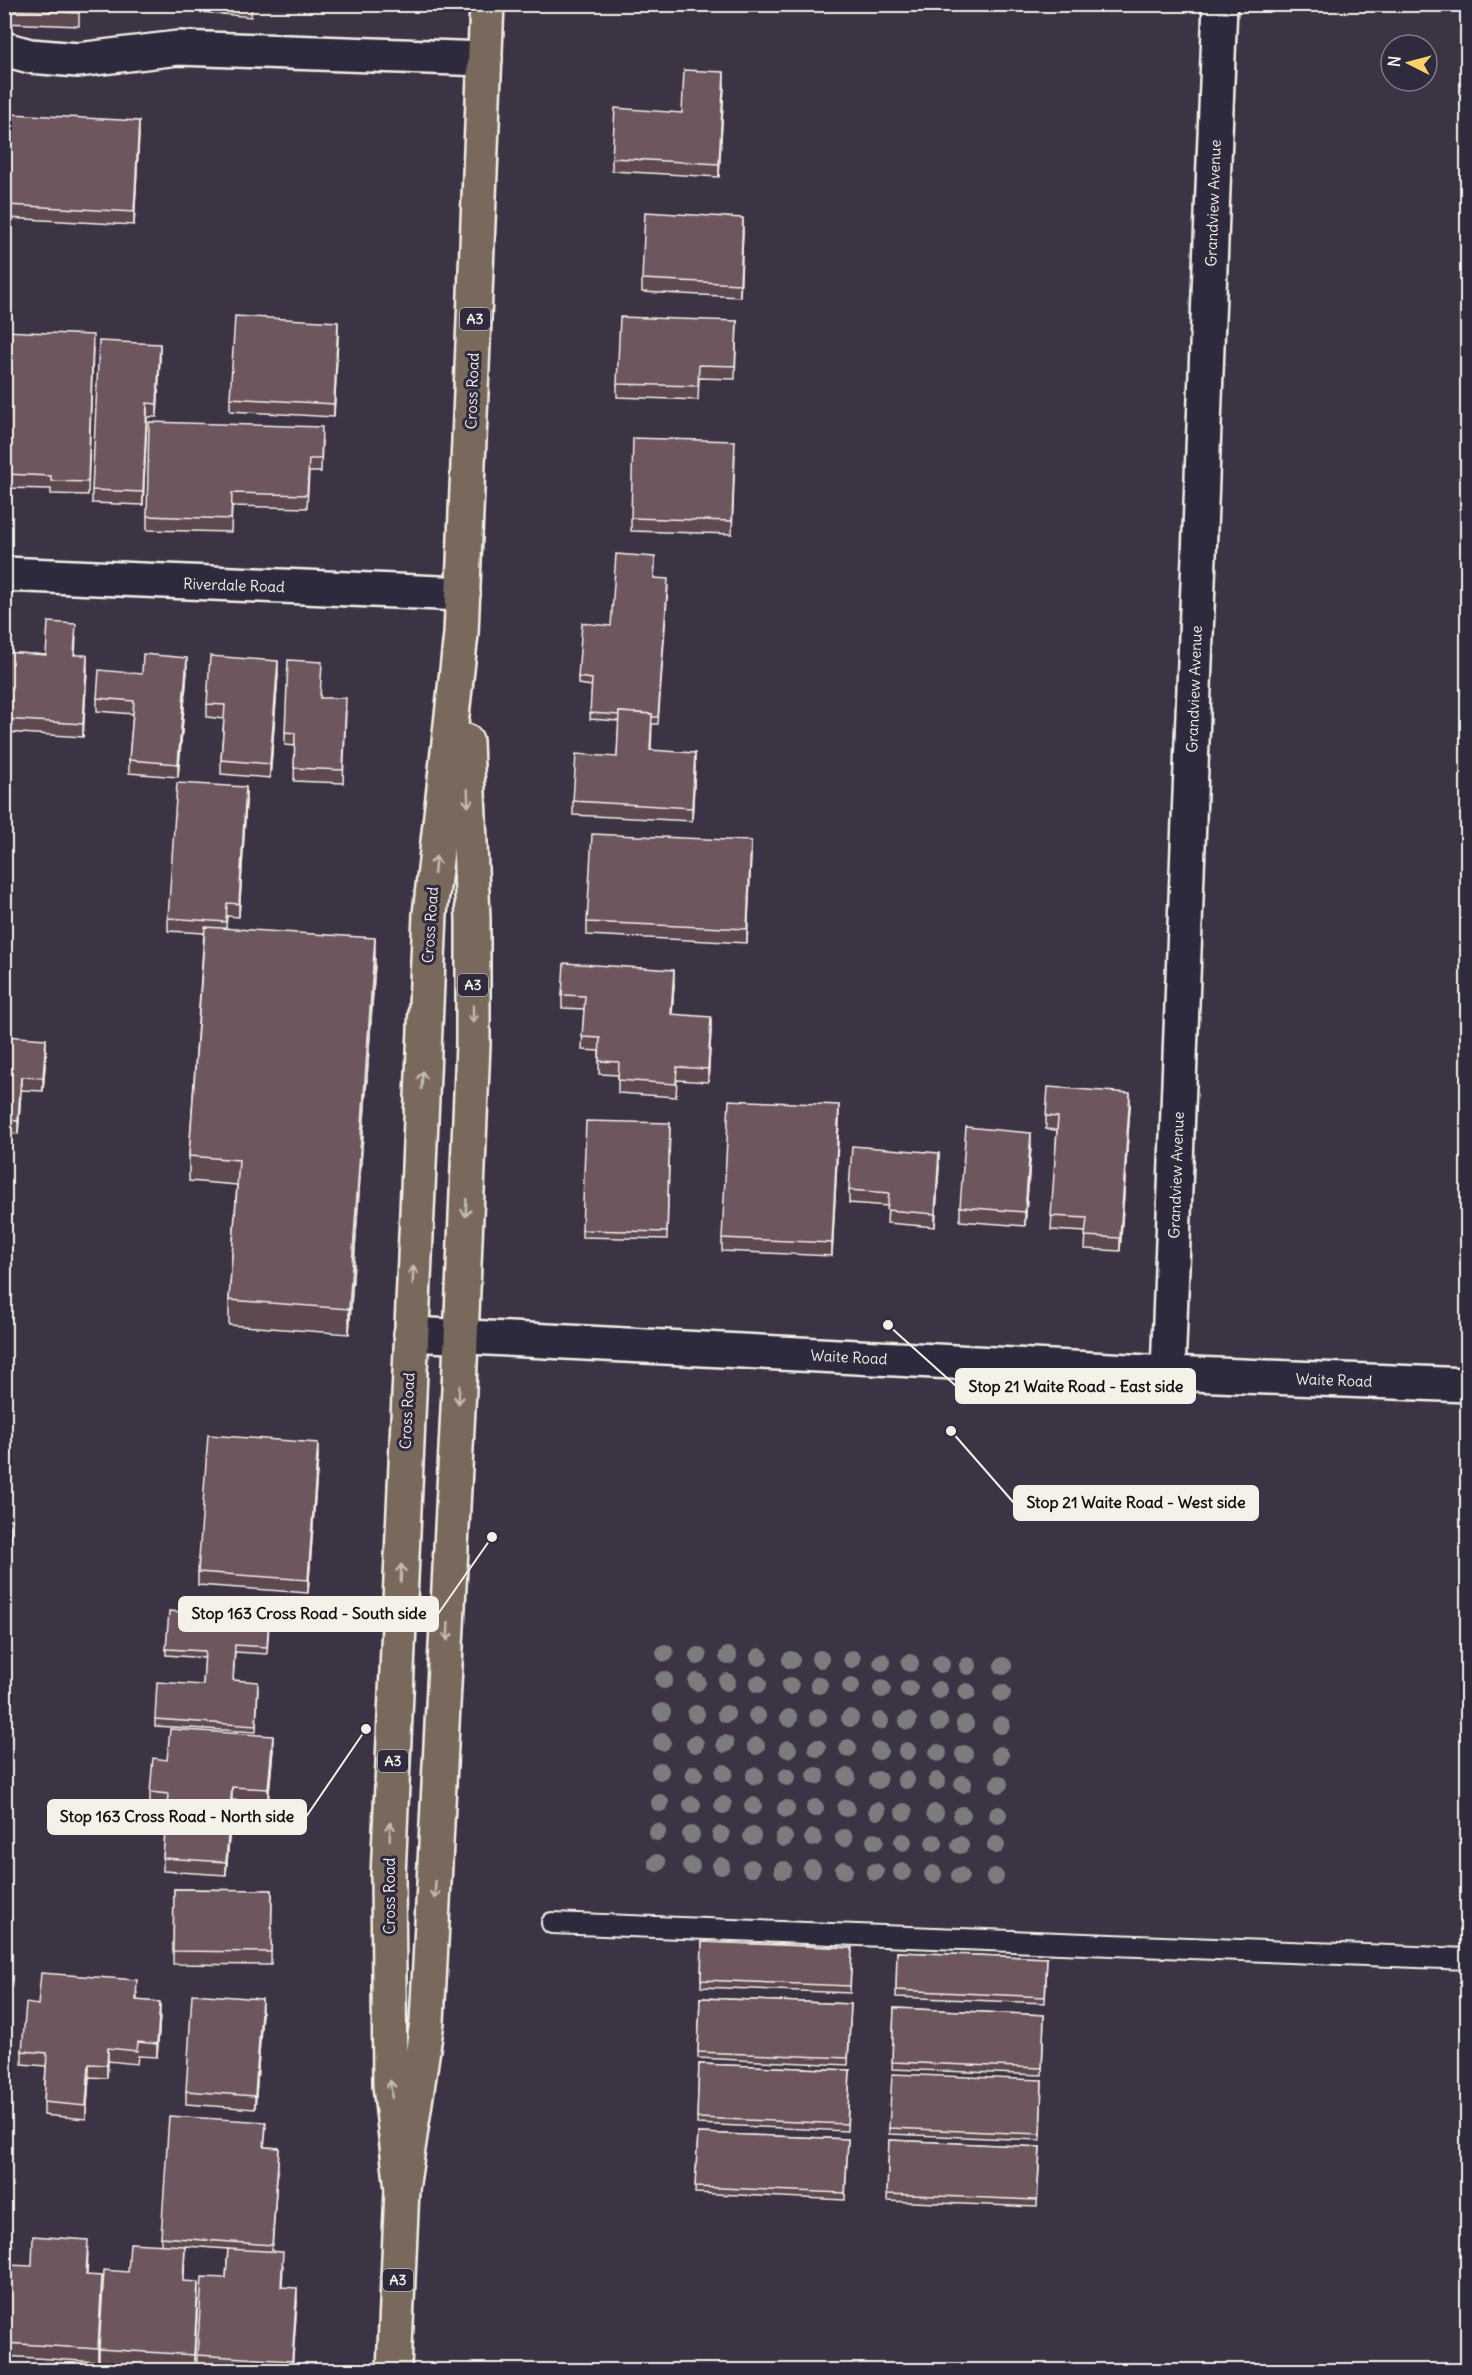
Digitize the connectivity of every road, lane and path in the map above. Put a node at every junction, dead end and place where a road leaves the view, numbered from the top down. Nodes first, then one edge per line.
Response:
1 (487, 4) edge
2 (1220, 4) edge
3 (4, 49) edge
4 (485, 59) junction
5 (4, 574) edge
6 (463, 594) junction
7 (461, 634) junction
8 (411, 1334) junction
9 (461, 1337) junction
10 (1168, 1373) junction
11 (1467, 1386) edge
12 (552, 1923) dead end
13 (1467, 1959) edge
14 (402, 2189) junction
15 (394, 2370) edge

1 - 4 highway, Cross Road / A3
2 - 10 street, Grandview Avenue
3 - 4 street
4 - 6 highway, Cross Road / A3
5 - 6 street, Riverdale Road
6 - 7 highway, Cross Road / A3
8 -> 7 highway, Cross Road / A3
7 -> 9 highway, Cross Road / A3
8 - 9 street, Waite Road
14 -> 8 highway, Cross Road / A3
9 - 10 street, Waite Road
9 -> 14 highway, Cross Road / A3
10 - 11 street, Waite Road
12 - 13 lane
14 - 15 highway, Cross Road / A3

